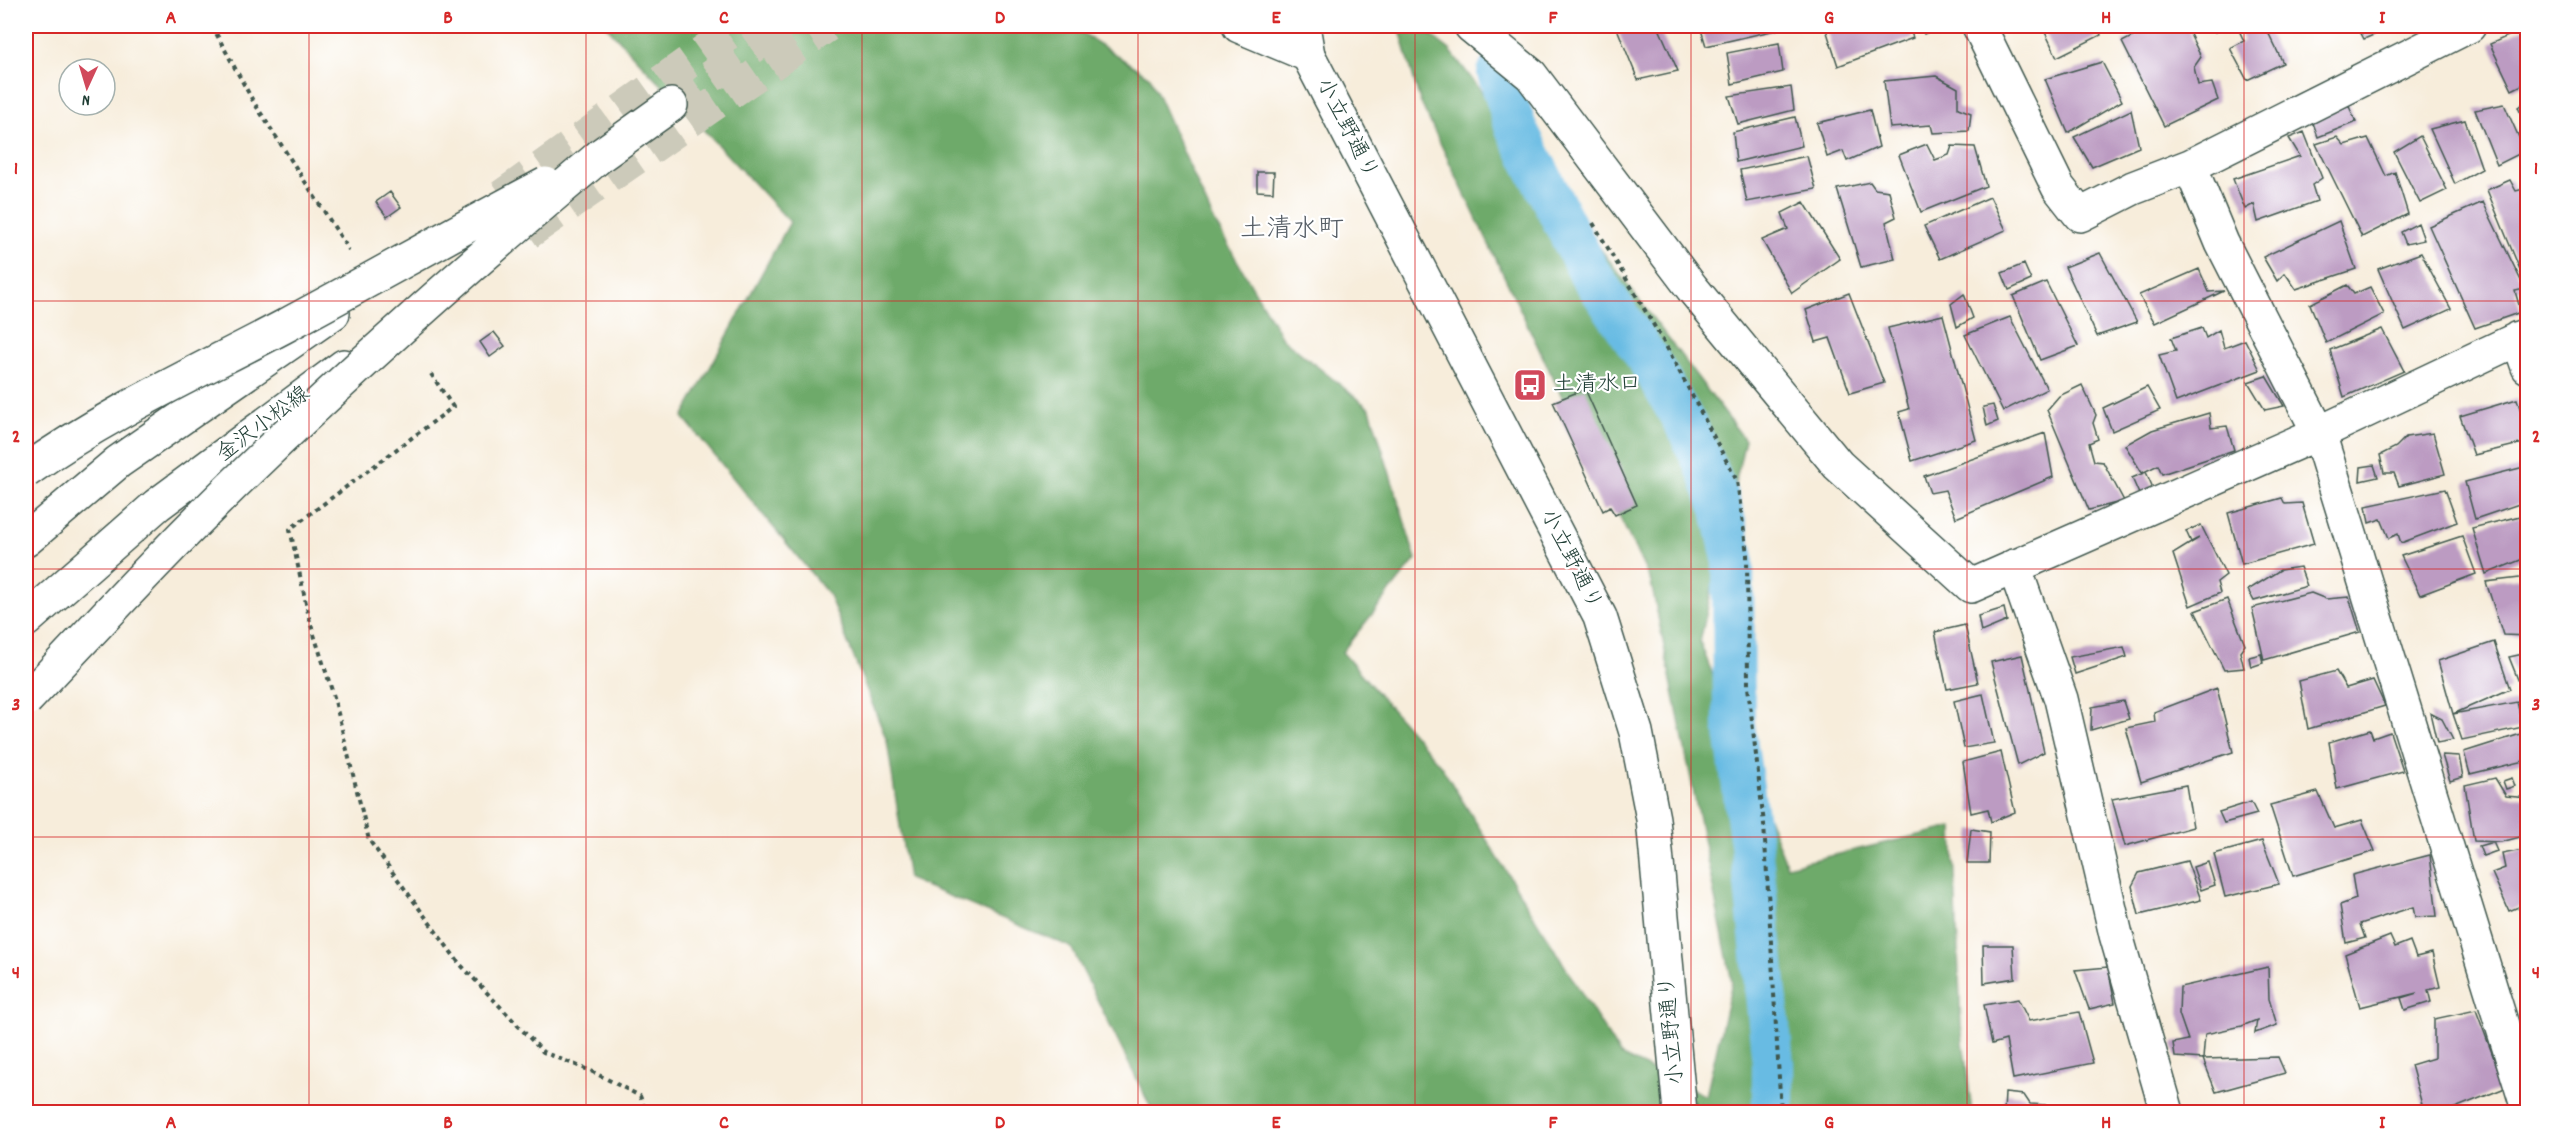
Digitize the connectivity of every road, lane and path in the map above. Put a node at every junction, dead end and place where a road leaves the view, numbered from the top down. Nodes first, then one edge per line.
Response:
1 (212, 26) edge
2 (1239, 26) edge
3 (1471, 26) edge
4 (1979, 26) edge
5 (2469, 26) edge
6 (1305, 40) edge
7 (671, 105) tunnel mouth
8 (601, 155) junction
9 (2190, 166) junction
10 (488, 206) tunnel mouth
11 (1588, 214) dead end
12 (513, 243) tunnel mouth
13 (350, 252) dead end
14 (2524, 346) edge
15 (431, 374) dead end
16 (2319, 433) junction
17 (26, 471) edge
18 (26, 540) edge
19 (2013, 566) junction
20 (26, 620) edge
21 (26, 700) edge
22 (26, 1096) edge
23 (2528, 1109) edge
24 (32, 1113) edge
25 (646, 1113) edge
26 (1680, 1113) edge
27 (1781, 1113) edge
28 (2167, 1113) edge

1 - 13 path
2 - 6 main road
3 - 19 main road
4 - 9 main road
5 - 9 main road
6 - 26 main road, 小立野通り
7 - 8 main road
8 - 17 main road, bridge
8 - 21 main road, bridge
9 - 16 main road
10 - 18 main road
11 - 27 path
12 - 20 main road, 金沢小松線
14 - 16 main road
15 - 25 path
16 - 19 main road
16 - 23 main road
19 - 28 main road
22 - 24 path

